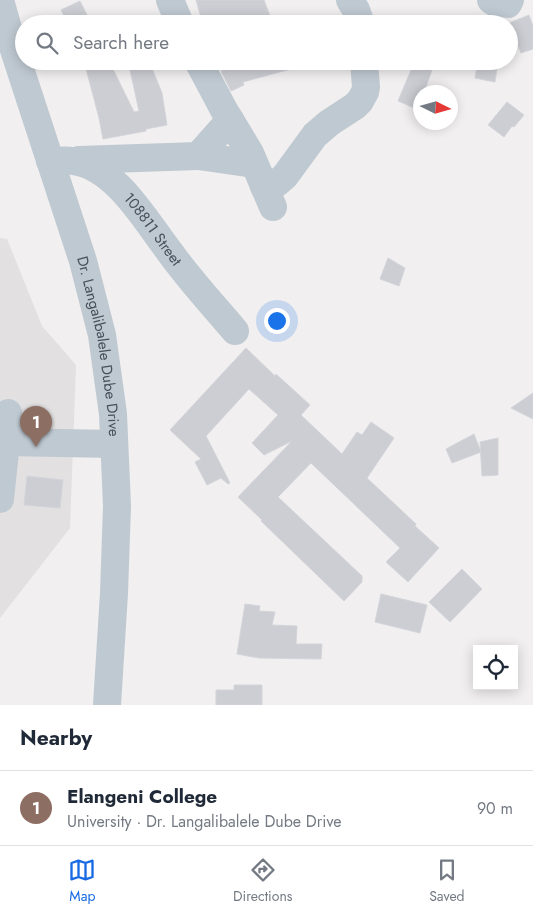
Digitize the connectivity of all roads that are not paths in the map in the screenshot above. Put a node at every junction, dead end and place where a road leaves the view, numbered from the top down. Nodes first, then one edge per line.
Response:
1 (0, 0) edge
2 (170, 0) edge
3 (350, 0) edge
4 (491, 0) edge
5 (510, 0) edge
6 (176, 15) edge
7 (358, 15) edge
8 (15, 53) edge
9 (20, 70) edge
10 (203, 70) edge
11 (365, 70) edge
12 (230, 120) junction
13 (198, 156) junction
14 (50, 161) junction
15 (264, 186) junction
16 (235, 331) dead end
17 (8, 412) dead end
18 (3, 441) edge
19 (114, 444) junction
20 (0, 499) edge
21 (107, 705) edge

1 - 8 street, Dr. Langalibalele Dube Drive
2 - 6 street
3 - 7 street
4 - 5 street
9 - 14 street, Dr. Langalibalele Dube Drive
10 - 12 street
11 - 15 street
12 - 13 street
12 - 15 street
13 - 14 street
13 - 15 street
14 - 16 street, 108811 Street
14 - 19 street, Dr. Langalibalele Dube Drive
17 - 18 street
18 - 19 street
18 - 20 street
19 - 21 street, Dr. Langalibalele Dube Drive

